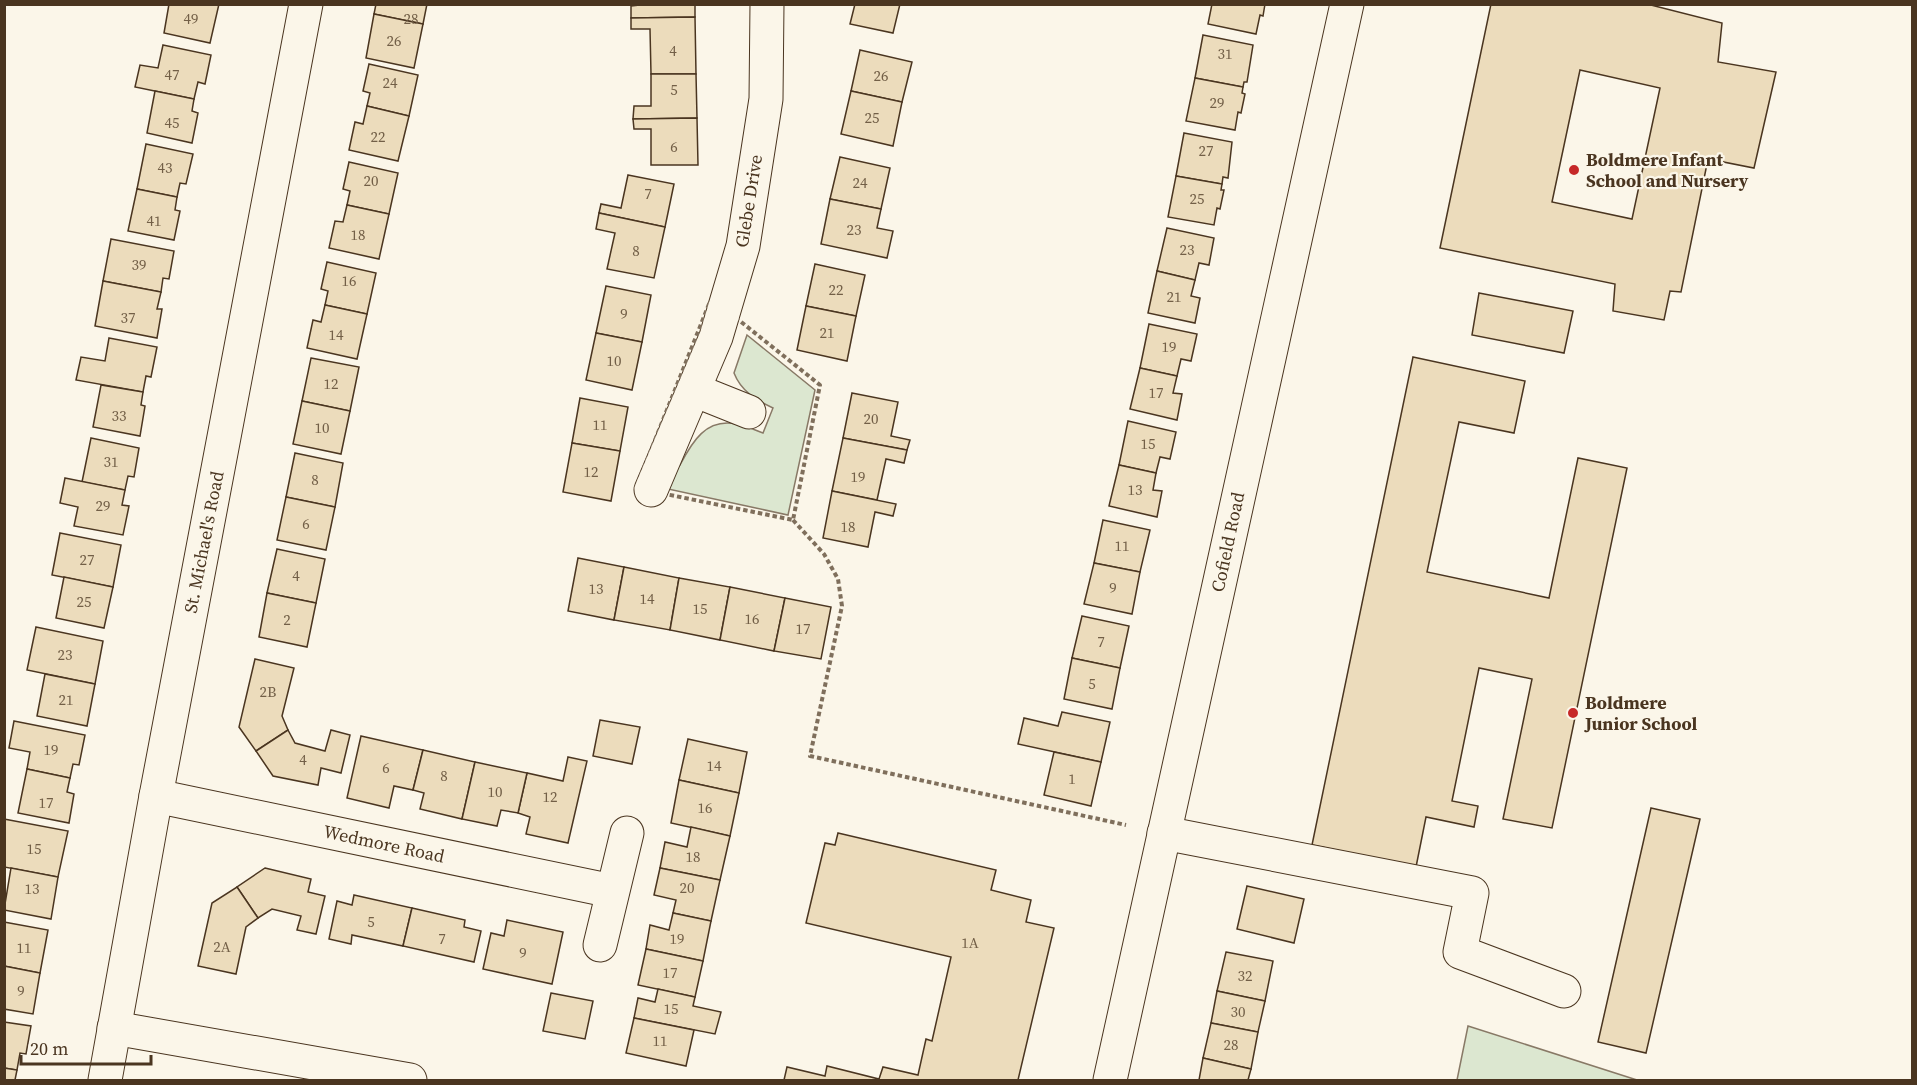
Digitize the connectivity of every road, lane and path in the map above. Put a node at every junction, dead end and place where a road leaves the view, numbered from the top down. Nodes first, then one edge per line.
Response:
1 (306, 4) edge
2 (767, 4) edge
3 (1347, 4) edge
4 (694, 390) junction
5 (749, 412) dead end
6 (651, 490) dead end
7 (793, 520) dead end
8 (156, 796) junction
9 (627, 833) dead end
10 (1164, 833) junction
11 (612, 891) junction
12 (600, 945) dead end
13 (1564, 991) dead end
14 (114, 1028) junction
15 (105, 1080) edge
16 (410, 1080) edge
17 (1110, 1080) edge

1 - 8 street, St. Michael's Road
2 - 4 street, Glebe Drive
3 - 10 street, Cofield Road
4 - 5 street
4 - 6 street, Glebe Drive
7 - 10 path
8 - 11 street, Wedmore Road
8 - 14 street, St. Michael's Road
9 - 11 street
10 - 13 street
10 - 17 street, Cofield Road
11 - 12 street
14 - 15 street, St. Michael's Road
14 - 16 street

